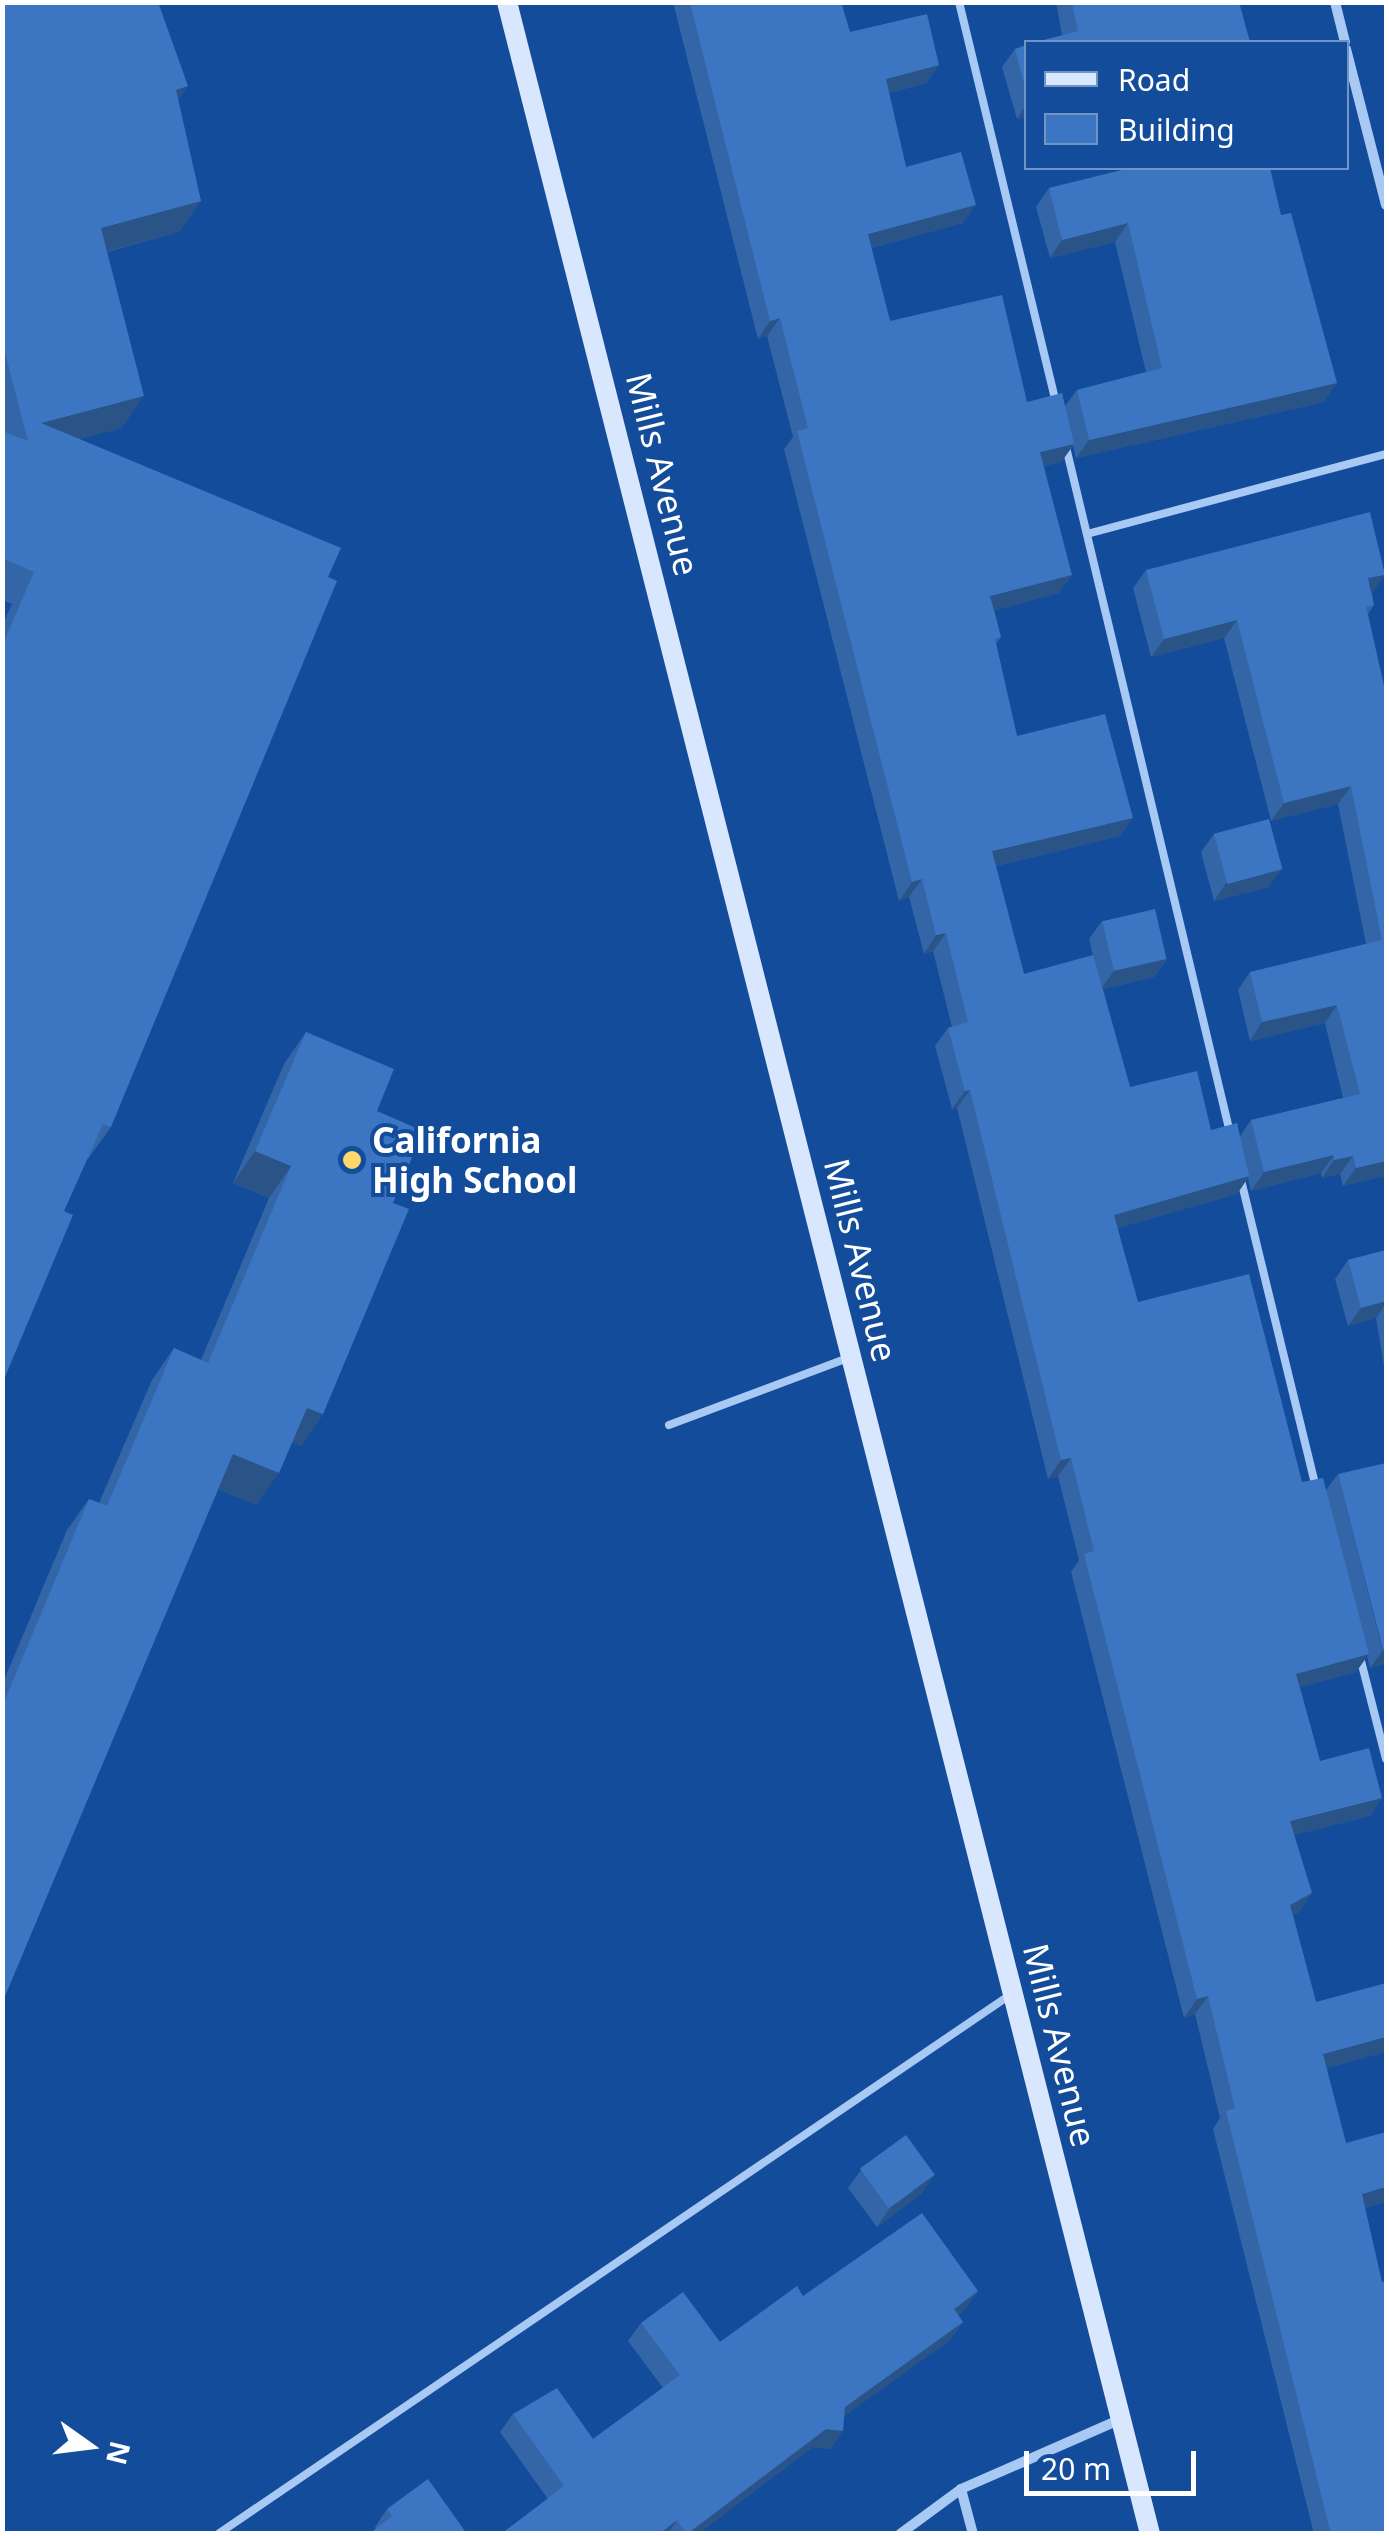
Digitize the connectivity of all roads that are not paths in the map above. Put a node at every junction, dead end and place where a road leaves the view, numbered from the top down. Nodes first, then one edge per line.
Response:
1 (506, 2) edge
2 (959, 2) edge
3 (1334, 2) edge
4 (1344, 40) edge
5 (1349, 58) edge
6 (1386, 205) edge
7 (1060, 420) edge
8 (1064, 439) edge
9 (1386, 454) edge
10 (1088, 534) junction
11 (1232, 1142) edge
12 (1236, 1161) edge
13 (852, 1357) junction
14 (669, 1424) dead end
15 (1320, 1502) edge
16 (1358, 1648) edge
17 (1386, 1758) edge
18 (1014, 1992) junction
19 (1122, 2419) junction
20 (960, 2489) junction
21 (218, 2534) edge
22 (900, 2534) edge
23 (973, 2534) edge
24 (1150, 2534) edge

1 - 13 main road, Mills Avenue
2 - 7 lane
3 - 4 street
5 - 6 street
8 - 10 lane
9 - 10 lane
10 - 11 lane
12 - 15 lane
13 - 14 lane
13 - 18 main road, Mills Avenue
16 - 17 lane
18 - 19 main road, Mills Avenue
18 - 21 lane
19 - 20 street
19 - 24 main road, Mills Avenue
20 - 22 street
20 - 23 street

